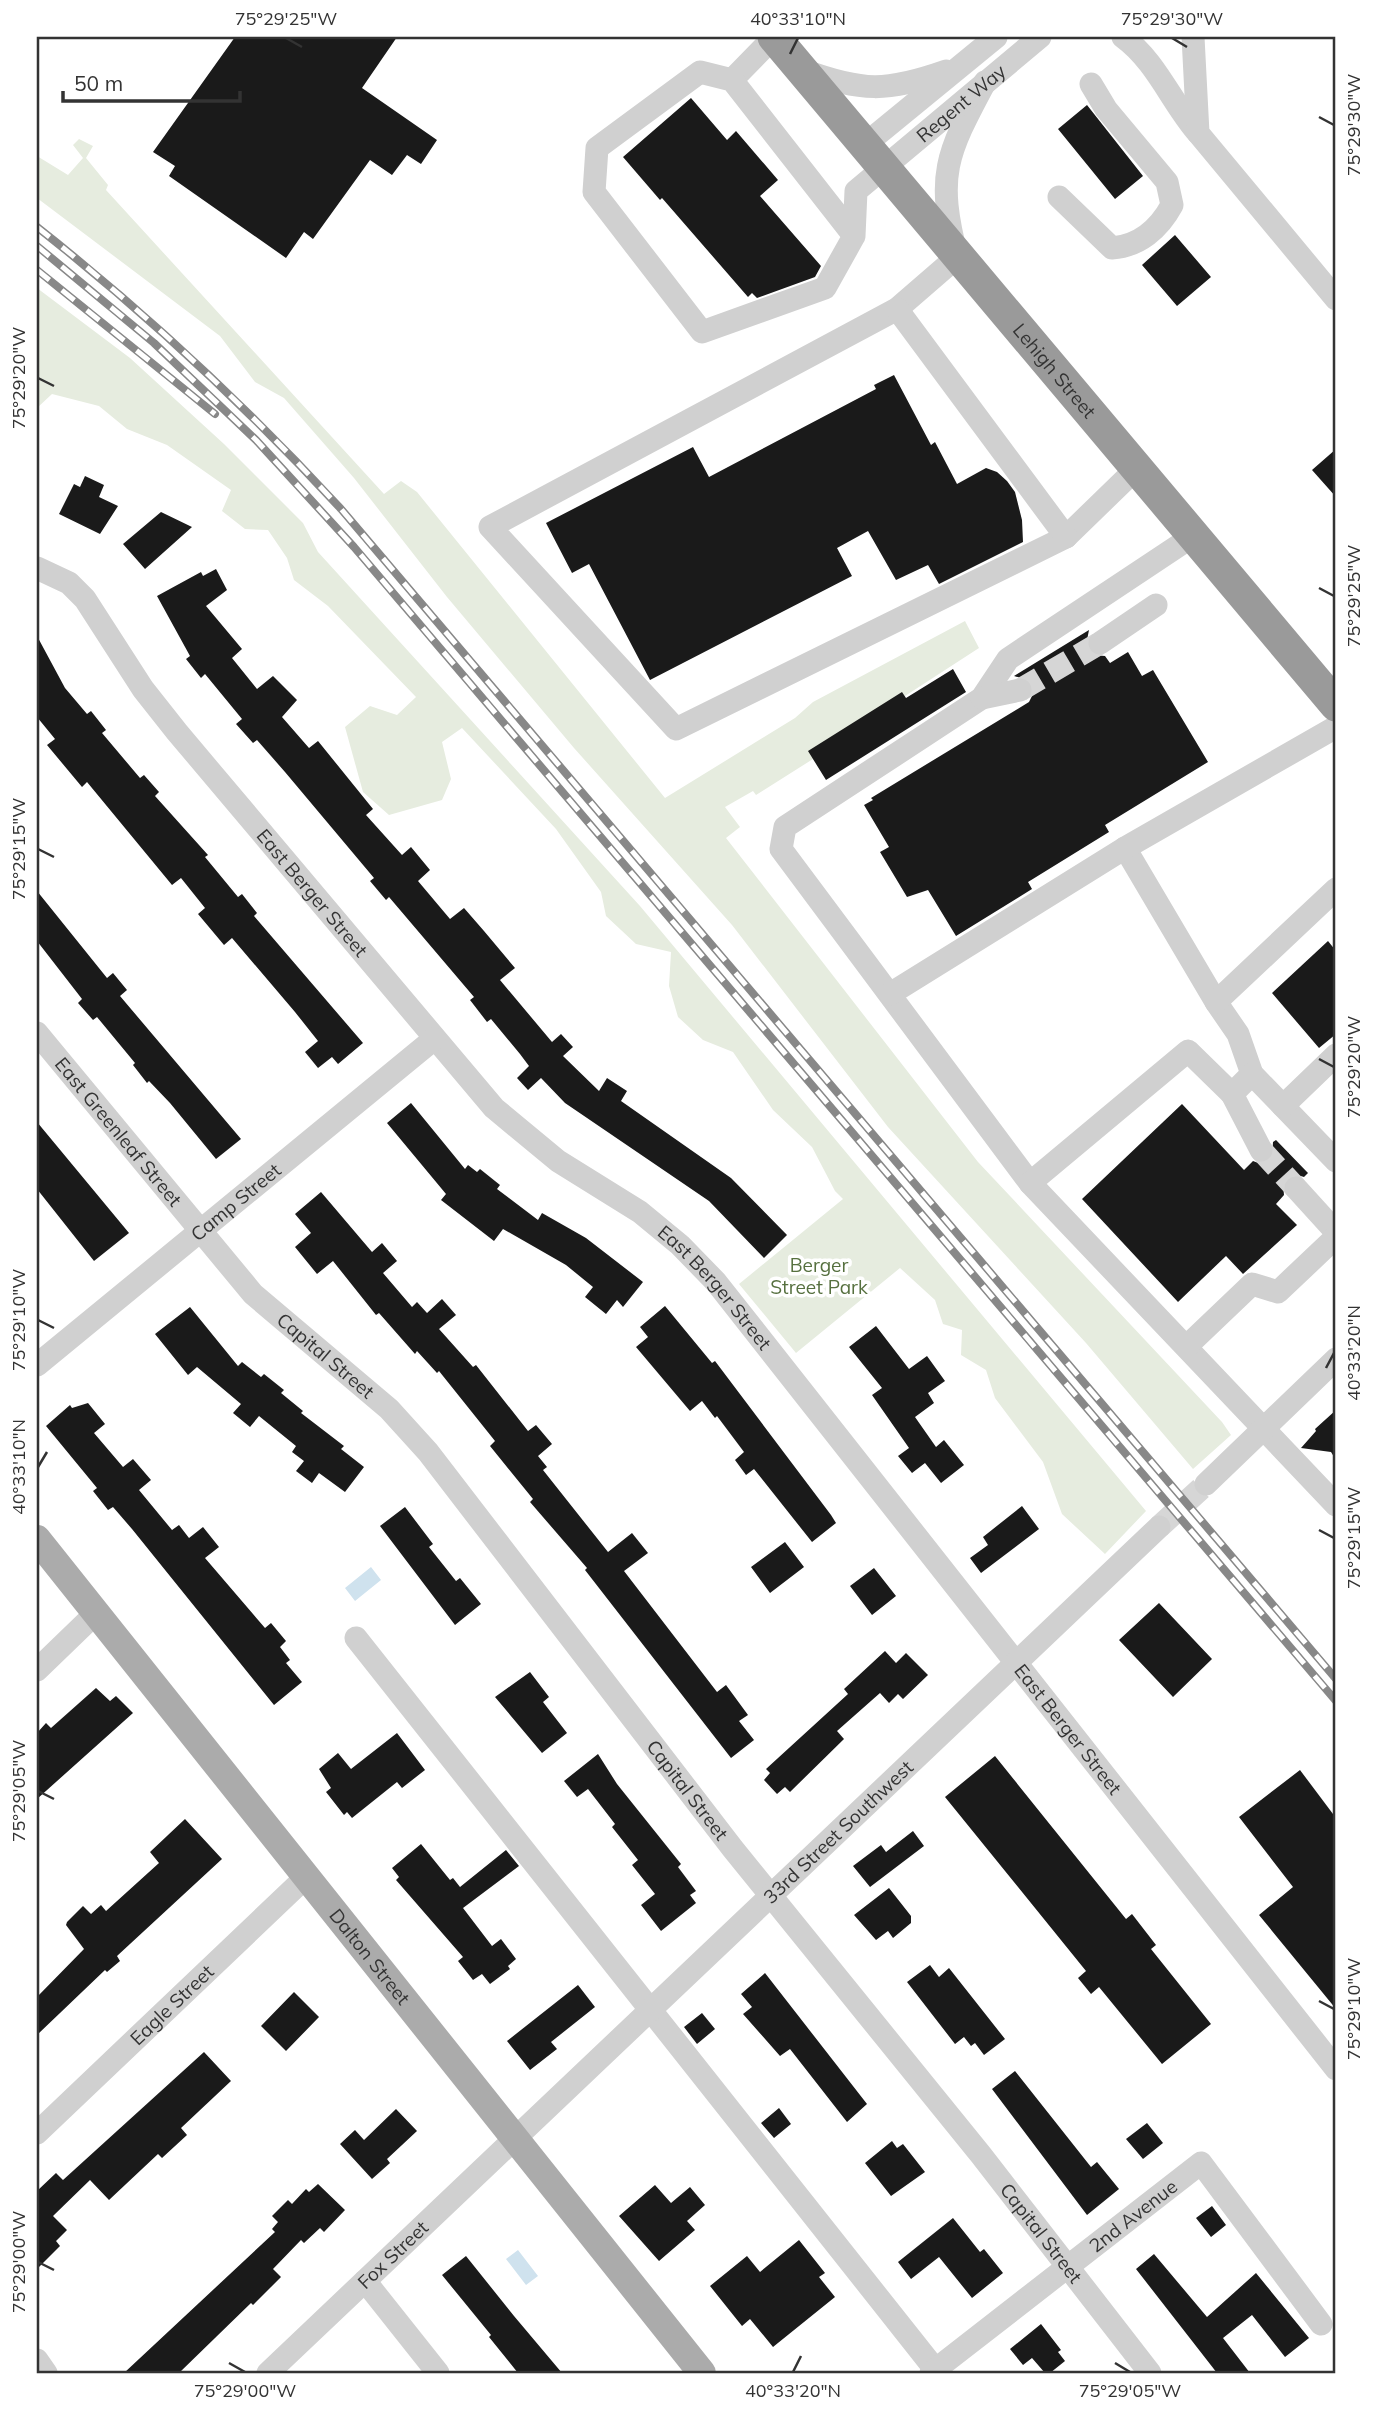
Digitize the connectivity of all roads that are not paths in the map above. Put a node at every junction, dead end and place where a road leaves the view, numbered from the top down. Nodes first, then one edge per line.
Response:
1 (774, 37) edge
2 (996, 37) edge
3 (1040, 37) edge
4 (1123, 37) edge
5 (1193, 37) edge
6 (959, 66) junction
7 (800, 69) junction
8 (732, 80) junction
9 (985, 82) junction
10 (1091, 84) dead end
11 (1198, 134) junction
12 (873, 158) junction
13 (1059, 197) dead end
14 (854, 236) junction
15 (957, 257) junction
16 (1336, 299) edge
17 (897, 309) junction
18 (1136, 469) junction
19 (1193, 536) junction
20 (1066, 537) junction
21 (37, 568) edge
22 (1156, 606) dead end
23 (1100, 643) tunnel mouth
24 (1020, 690) tunnel mouth
25 (982, 698) junction
26 (1336, 705) edge
27 (1336, 727) edge
28 (1125, 848) junction
29 (1336, 889) edge
30 (890, 993) junction
31 (1216, 1002) junction
32 (37, 1032) edge
33 (434, 1039) junction
34 (1332, 1068) edge
35 (1252, 1074) junction
36 (1232, 1094) junction
37 (1283, 1106) junction
38 (1261, 1150) tunnel mouth
39 (1336, 1161) edge
40 (1031, 1183) junction
41 (1296, 1188) tunnel mouth
42 (201, 1231) junction
43 (1336, 1235) edge
44 (1187, 1346) junction
45 (1336, 1359) edge
46 (37, 1366) edge
47 (1263, 1429) junction
48 (1206, 1484) tunnel mouth
49 (1336, 1506) edge
50 (1160, 1527) tunnel mouth
51 (37, 1539) edge
52 (96, 1613) junction
53 (356, 1638) dead end
54 (1016, 1663) junction
55 (37, 1670) edge
56 (307, 1876) junction
57 (771, 1896) junction
58 (650, 2010) junction
59 (1336, 2069) edge
60 (37, 2133) edge
61 (515, 2137) junction
62 (1067, 2267) junction
63 (365, 2281) junction
64 (1321, 2325) dead end
65 (37, 2360) edge
66 (935, 2372) edge
67 (46, 2373) edge
68 (268, 2373) edge
69 (438, 2373) edge
70 (702, 2373) edge
71 (1150, 2373) edge

1 - 7 highway, Lehigh Street
1 - 8 street
2 - 6 street, Regent Way
3 - 9 street, Regent Way
4 - 11 street
5 - 11 street
6 - 7 street
6 - 12 street, Regent Way
7 - 12 highway, Lehigh Street
8 - 14 street
8 - 14 street
9 - 12 street, Regent Way
9 - 15 street
10 - 13 street
11 - 16 street
12 - 14 street
12 - 15 highway, Lehigh Street
15 - 17 street
15 - 18 highway, Lehigh Street
17 - 20 street
17 - 20 street
18 - 19 highway, Lehigh Street
18 - 20 street
19 - 25 street
19 - 26 highway, Lehigh Street
21 - 33 street, East Berger Street
22 - 23 street
24 - 25 street
25 - 30 street
27 - 28 street
28 - 30 street
28 - 31 street
29 - 31 street
30 - 40 street
31 - 35 street
32 - 42 street, East Greenleaf Street
33 - 42 street, Camp Street
33 - 54 street, East Berger Street
34 - 37 street
35 - 36 street
35 - 37 street
36 - 38 street
36 - 40 street
37 - 39 street
40 - 44 street
41 - 43 street
42 - 46 street, Camp Street
42 - 57 street, Capital Street
43 - 44 street
44 - 47 street
45 - 47 street
47 - 48 street
47 - 49 street
50 - 54 street, 33rd Street Southwest
51 - 52 main road, Dalton Street
52 - 55 street
52 - 56 main road, Dalton Street
53 - 58 street
54 - 57 street, 33rd Street Southwest
54 - 59 street, East Berger Street
56 - 60 street, Eagle Street
56 - 61 main road, Dalton Street
57 - 58 street, 33rd Street Southwest
57 - 62 street, Capital Street
58 - 61 street, 33rd Street Southwest
58 - 66 street
61 - 63 street, Fox Street
61 - 70 main road, Dalton Street
62 - 64 street, 2nd Avenue
62 - 66 street, 2nd Avenue
62 - 71 street, Capital Street
63 - 68 street, Fox Street
63 - 69 street
65 - 67 street

